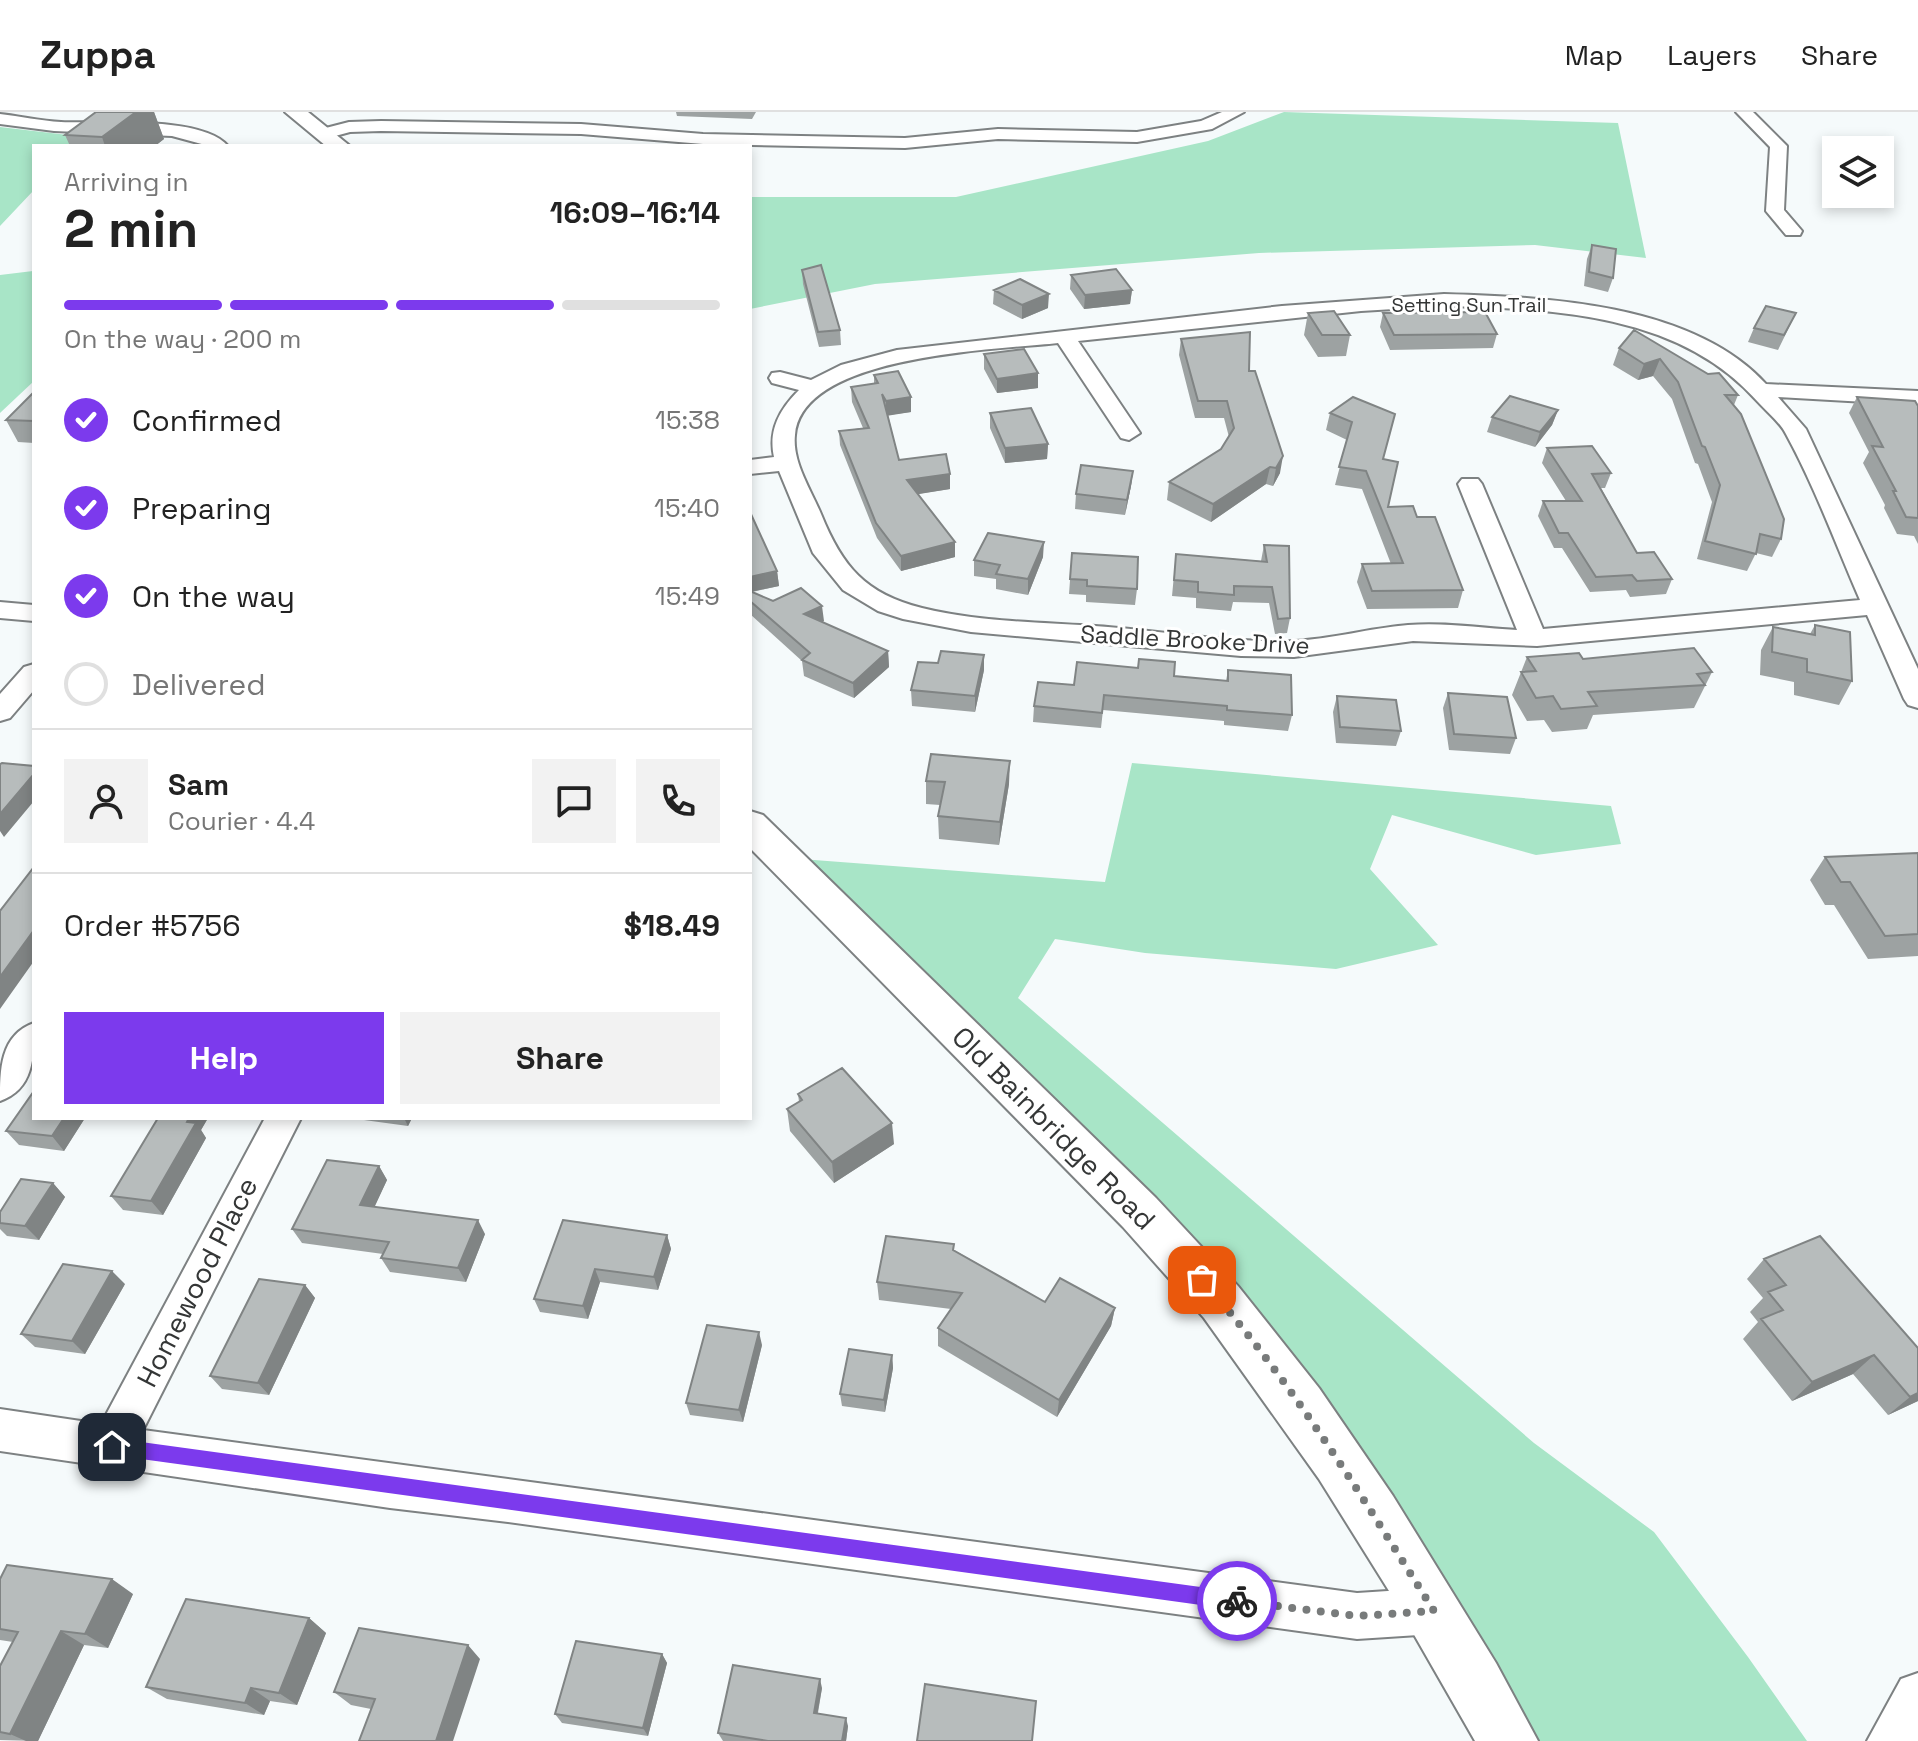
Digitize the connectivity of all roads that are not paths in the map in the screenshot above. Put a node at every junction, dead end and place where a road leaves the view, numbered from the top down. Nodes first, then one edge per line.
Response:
1 (117, 112) edge
2 (295, 112) edge
3 (1236, 112) edge
4 (1744, 112) edge
5 (0, 119) edge
6 (90, 120) edge
7 (332, 140) edge
8 (218, 144) edge
9 (1793, 231) dead end
10 (1064, 336) junction
11 (780, 378) dead end
12 (814, 387) junction
13 (1766, 390) junction
14 (1918, 398) edge
15 (1129, 433) dead end
16 (788, 463) junction
17 (752, 467) edge
18 (1470, 484) dead end
19 (1876, 607) junction
20 (0, 610) edge
21 (32, 613) edge
22 (1533, 638) junction
23 (32, 675) edge
24 (1918, 699) edge
25 (0, 712) edge
26 (752, 826) edge
27 (32, 1040) edge
28 (0, 1086) edge
29 (282, 1120) edge
30 (0, 1430) edge
31 (112, 1447) junction
32 (1434, 1611) junction
33 (1918, 1696) edge
34 (1508, 1741) edge
35 (1891, 1741) edge

1 - 6 street
2 - 7 main road
3 - 7 street
4 - 9 street
5 - 6 street
6 - 8 street
10 - 12 street, Setting Sun Trail
10 - 13 street, Setting Sun Trail
10 - 15 street
11 - 12 street
12 - 16 street, Setting Sun Trail
13 - 14 street
13 - 19 street, Setting Sun Trail
16 - 17 street
16 - 22 street, Saddle Brooke Drive
18 - 22 street
19 - 22 street, Saddle Brooke Drive
19 - 24 street, Setting Sun Trail
20 - 21 street
23 - 25 street
26 - 32 main road, Old Bainbridge Road
27 - 28 street
29 - 31 street, Homewood Place
30 - 31 street
31 - 32 street
32 - 34 main road, Old Bainbridge Road
33 - 35 street

